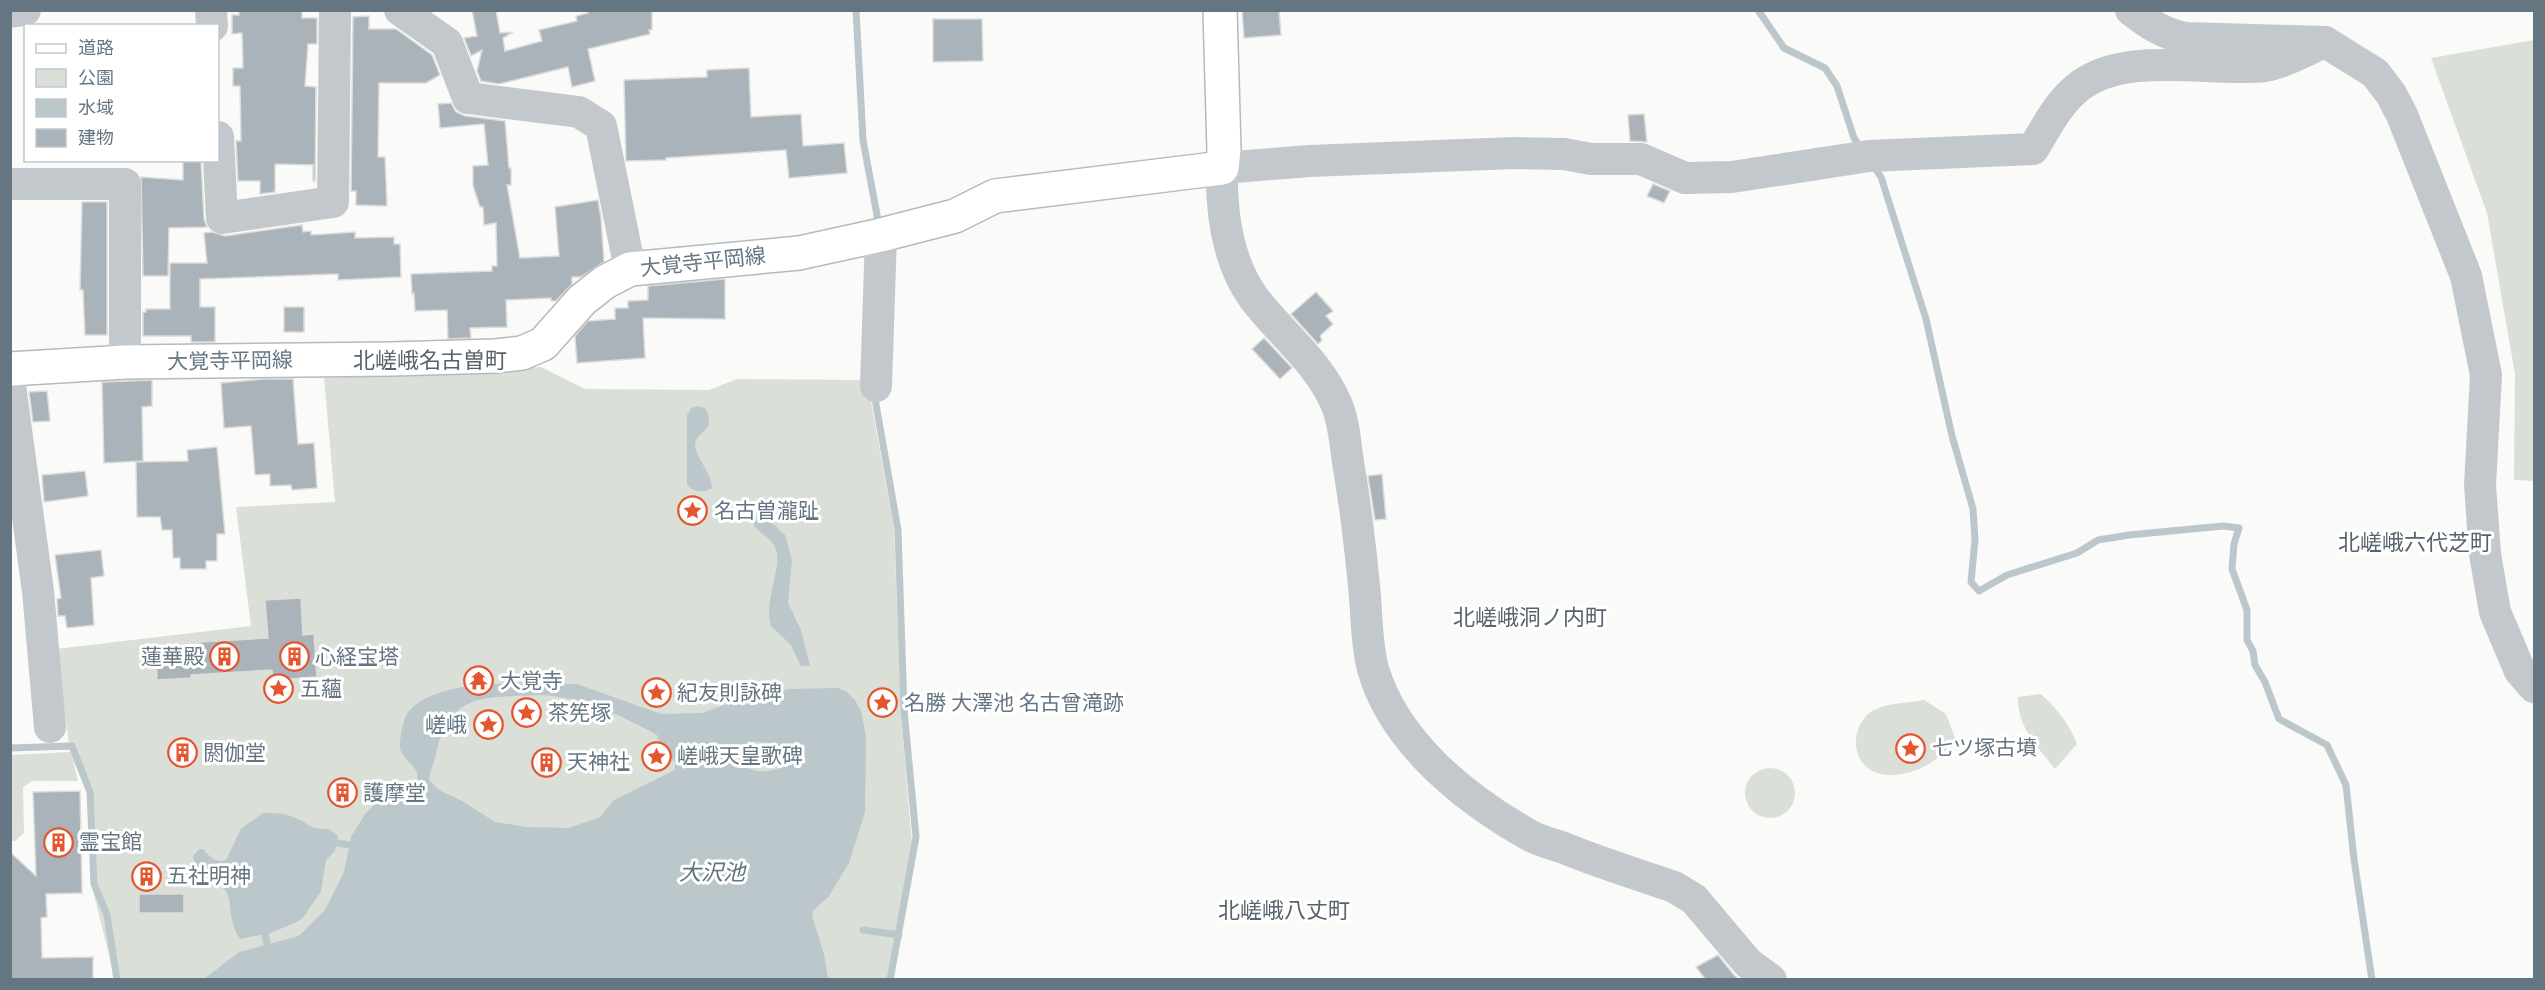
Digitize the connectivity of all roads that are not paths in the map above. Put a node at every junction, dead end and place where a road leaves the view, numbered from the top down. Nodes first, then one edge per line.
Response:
1 (25, 10) edge
2 (335, 10) edge
3 (400, 10) edge
4 (1220, 10) edge
5 (2131, 10) edge
6 (10, 12) edge
7 (2325, 42) junction
8 (219, 157) edge
9 (1222, 168) junction
10 (10, 184) edge
11 (881, 236) junction
12 (630, 269) junction
13 (125, 362) junction
14 (10, 369) edge
15 (10, 386) edge
16 (876, 386) dead end
17 (2535, 687) edge
18 (50, 727) dead end
19 (1771, 980) edge

1 - 6 street
2 - 8 street
3 - 12 street
4 - 9 main road
5 - 7 street
7 - 9 street
7 - 17 street
9 - 11 main road, 大覚寺平岡線
9 - 19 street
10 - 13 street
11 - 12 main road, 大覚寺平岡線
11 - 16 street
12 - 13 main road, 大覚寺平岡線
13 - 14 main road, 大覚寺平岡線
15 - 18 street

